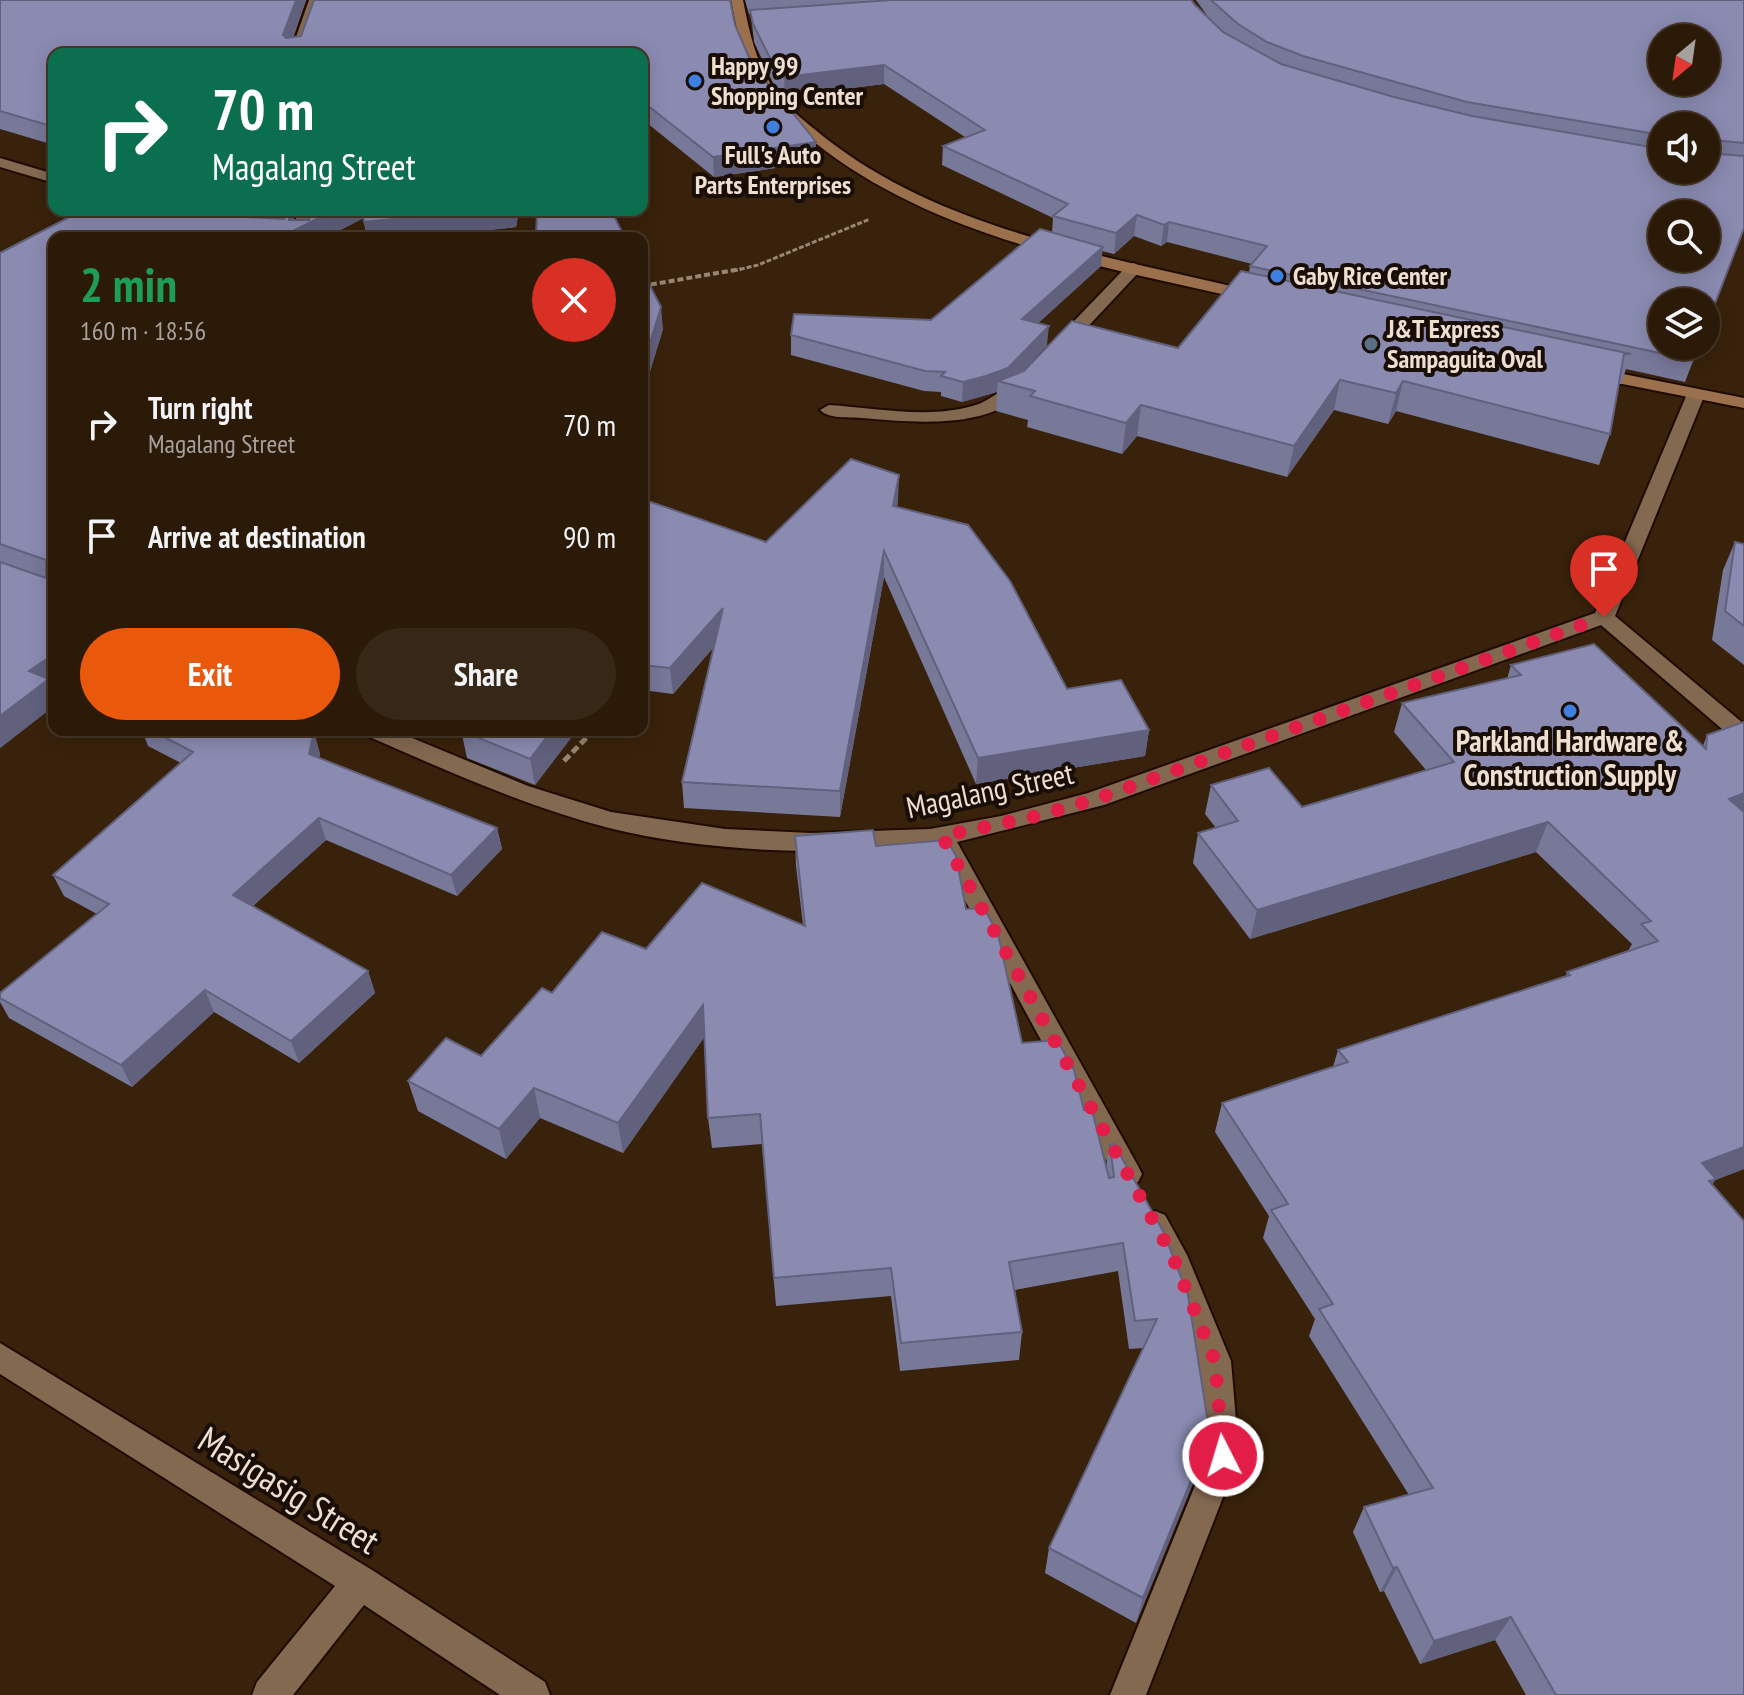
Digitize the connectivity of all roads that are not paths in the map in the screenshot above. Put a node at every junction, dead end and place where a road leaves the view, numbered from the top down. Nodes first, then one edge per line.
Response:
1 (315, 0) edge
2 (737, 0) edge
3 (298, 48) edge
4 (0, 162) edge
5 (48, 177) edge
6 (1134, 268) junction
7 (1275, 302) edge
8 (1579, 369) edge
9 (1696, 394) junction
10 (1744, 403) edge
11 (829, 410) dead end
12 (1604, 617) junction
13 (388, 736) edge
14 (1744, 736) edge
15 (942, 836) junction
16 (0, 1357) edge
17 (360, 1582) junction
18 (270, 1695) edge
19 (532, 1695) edge
20 (1128, 1695) edge

1 - 3 street
2 - 6 street
4 - 5 street
6 - 7 street
6 - 11 street
8 - 9 street
9 - 10 street
9 - 12 street
12 - 14 street
12 - 15 street, Magalang Street
13 - 15 street, Magalang Street
15 - 20 street
16 - 17 street, Masigasig Street
17 - 18 street
17 - 19 street, Masigasig Street

